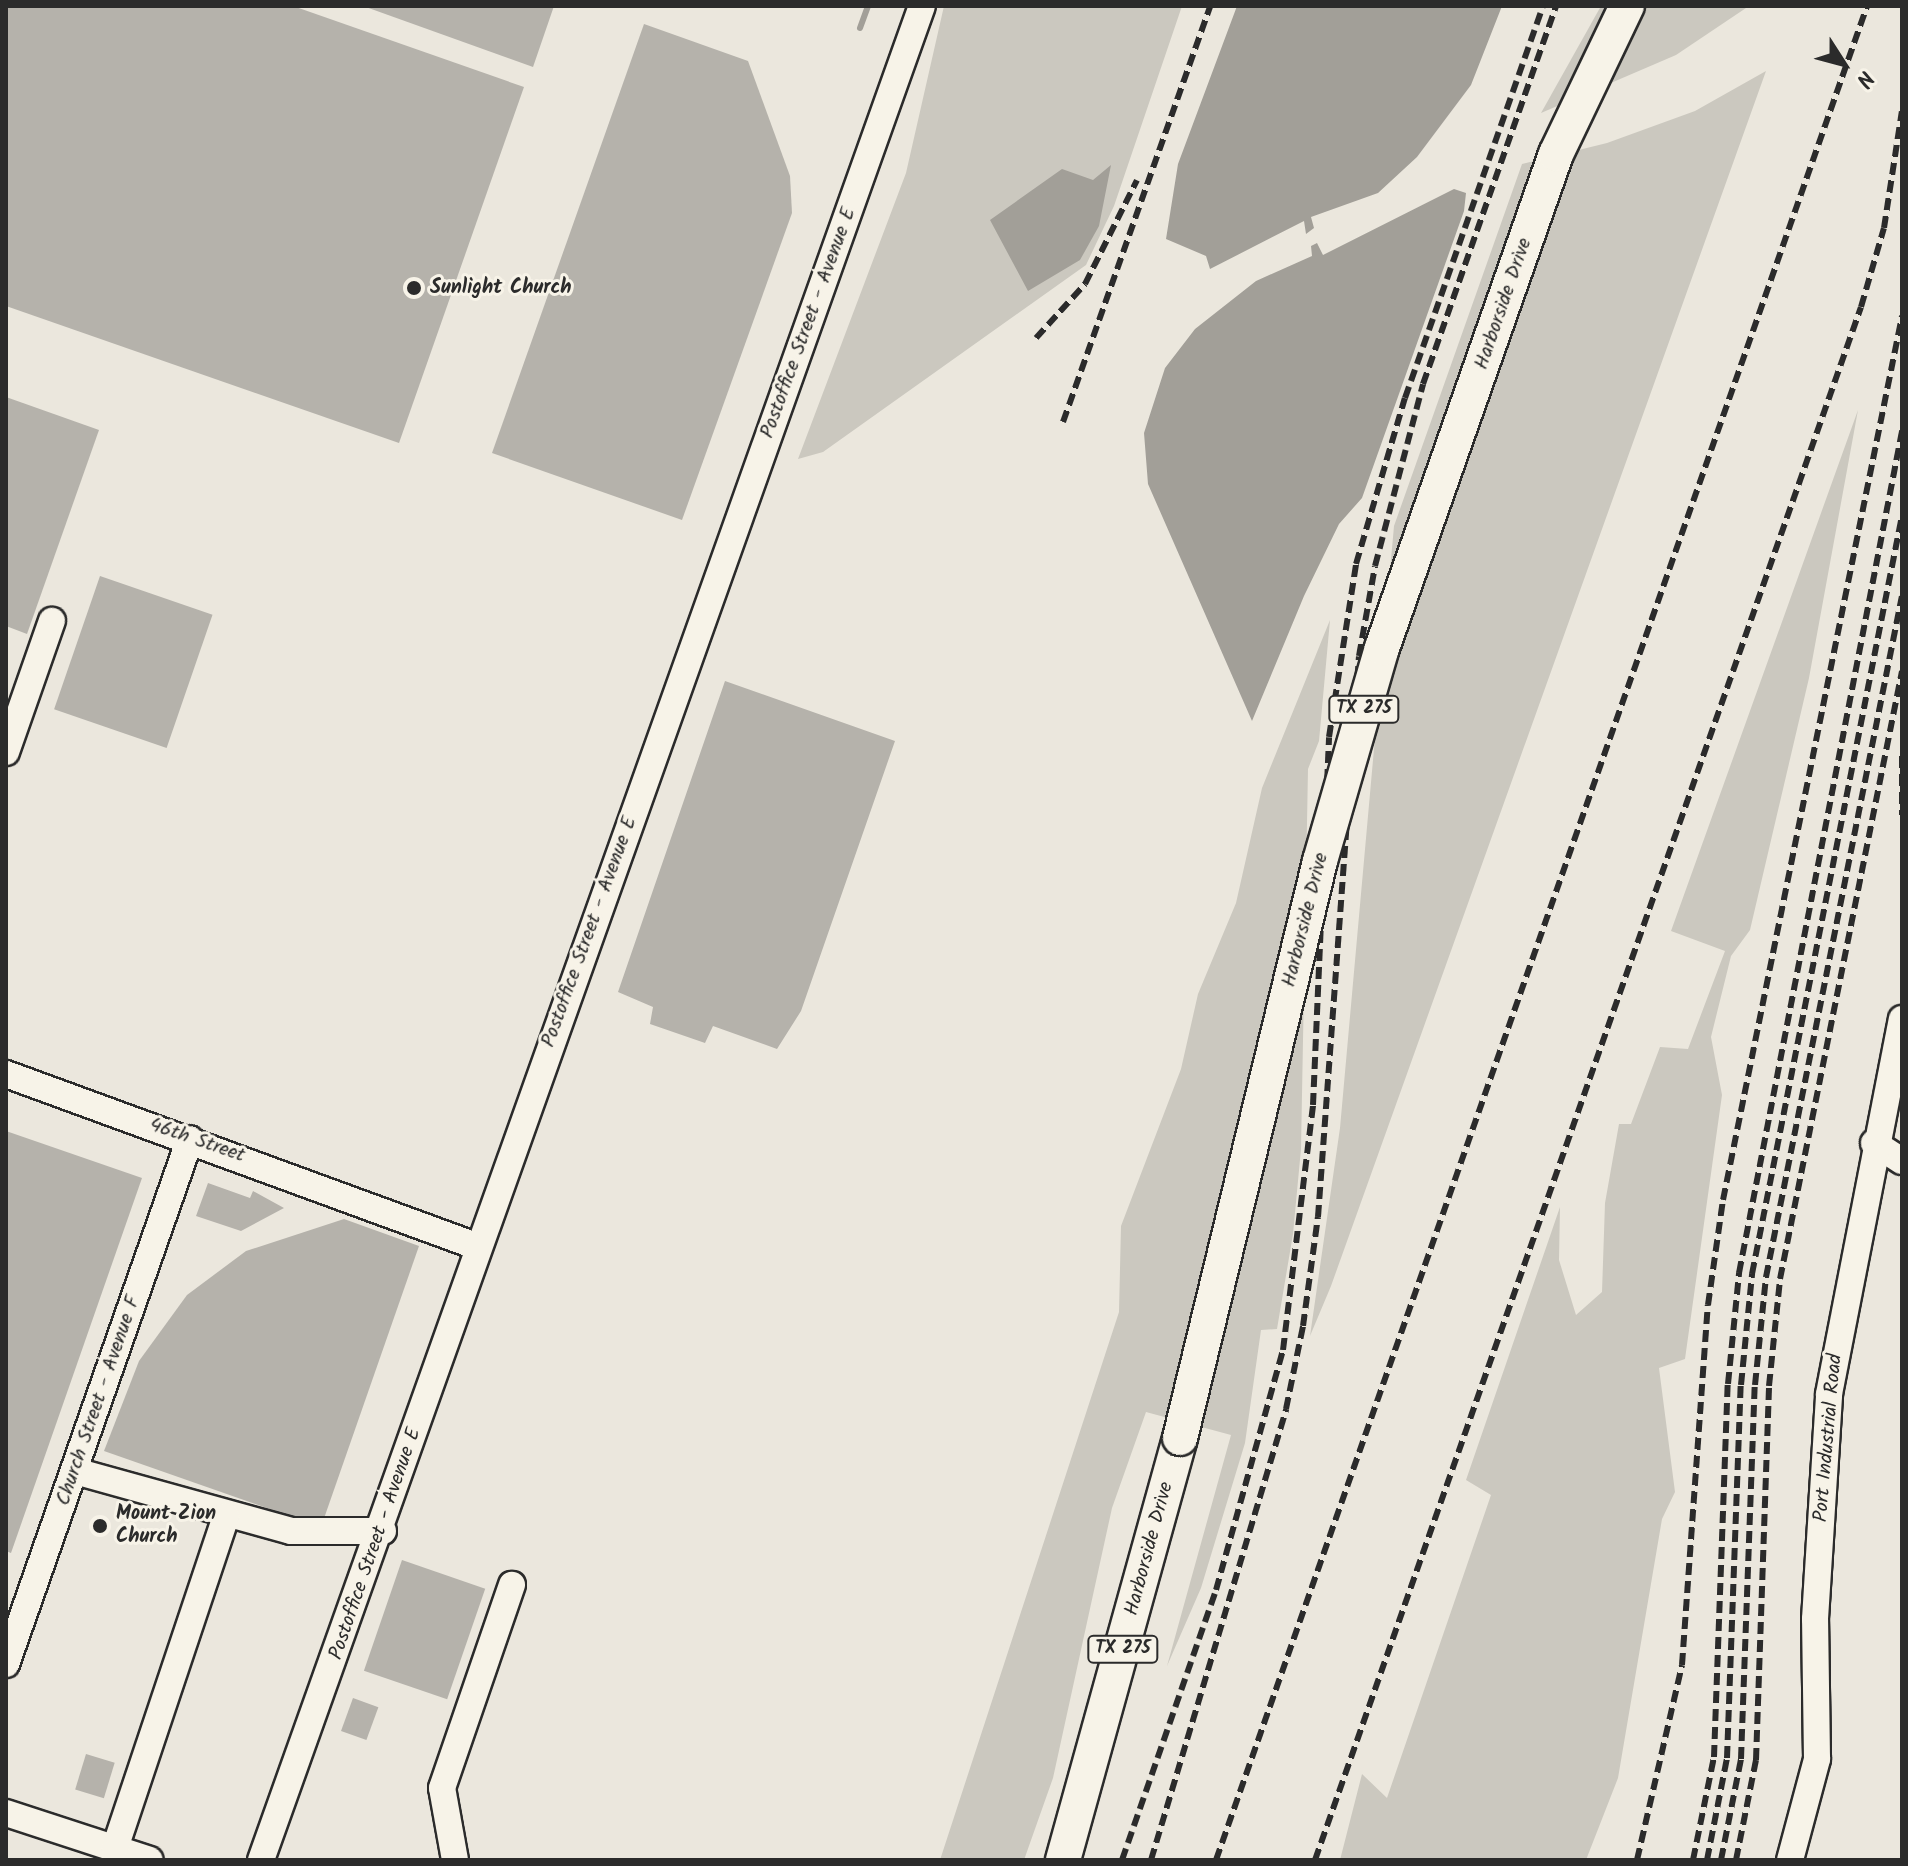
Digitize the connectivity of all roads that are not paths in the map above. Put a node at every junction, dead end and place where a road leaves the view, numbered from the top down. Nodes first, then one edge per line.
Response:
1 (922, 6) edge
2 (1627, 6) edge
3 (52, 621) dead end
4 (6, 752) edge
5 (1902, 1019) edge
6 (6, 1074) edge
7 (190, 1139) junction
8 (1874, 1143) junction
9 (1902, 1161) edge
10 (476, 1246) junction
11 (75, 1471) junction
12 (226, 1516) junction
13 (383, 1531) junction
14 (512, 1585) dead end
15 (6, 1664) edge
16 (6, 1813) edge
17 (98, 1850) edge
18 (150, 1860) edge
19 (261, 1860) edge
20 (455, 1860) edge
21 (1063, 1860) edge
22 (1790, 1860) edge

1 - 10 street, Postoffice Street - Avenue E
2 - 21 main road, Harborside Drive / TX 275, bridge
3 - 4 street
5 - 8 street, Port Industrial Road
6 - 7 street, 46th Street
7 - 10 street, 46th Street
7 - 11 street, Church Street - Avenue F
8 - 9 street
8 - 22 street, Port Industrial Road
10 - 13 street, Postoffice Street - Avenue E
11 - 12 street
11 - 15 street, Church Street - Avenue F
12 - 13 street
12 - 17 street
13 - 19 street, Postoffice Street - Avenue E
14 - 20 street
16 - 17 street
17 - 18 street

